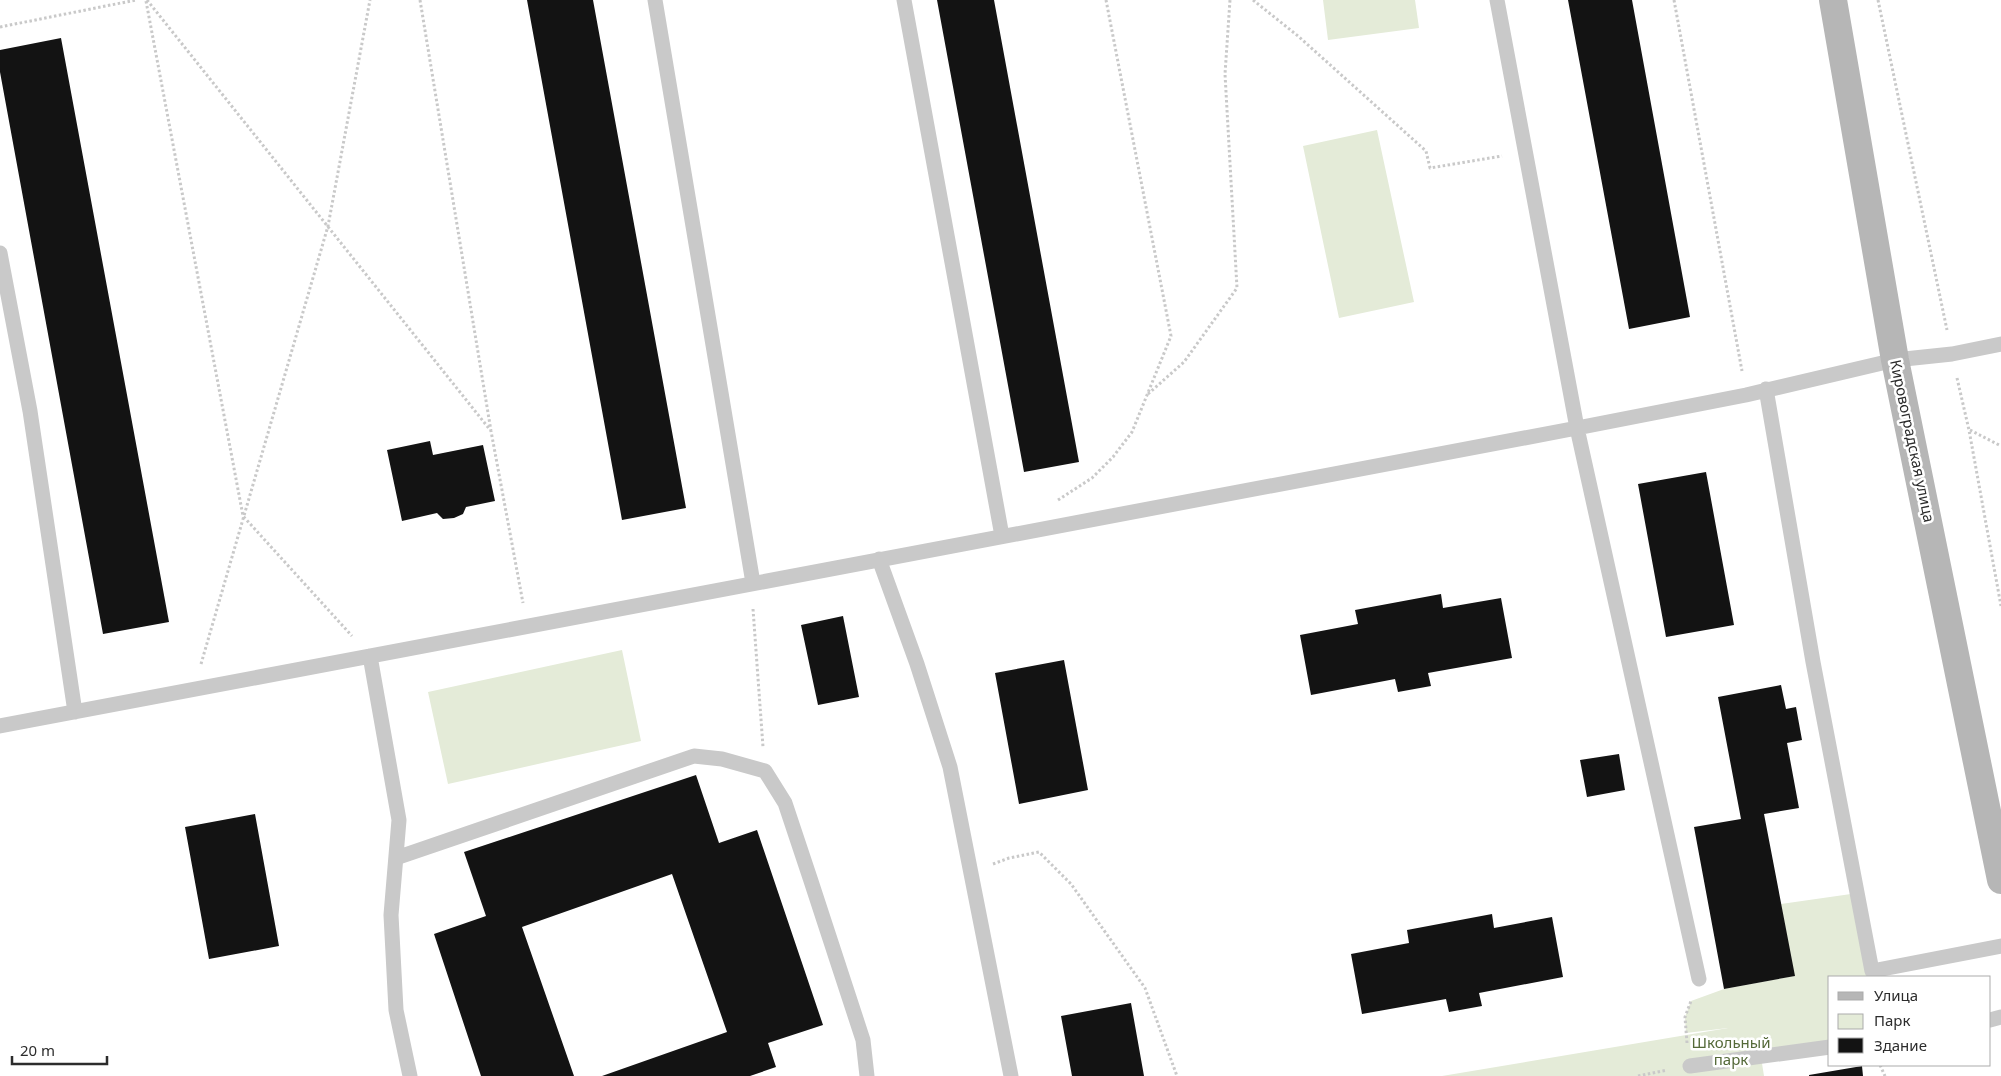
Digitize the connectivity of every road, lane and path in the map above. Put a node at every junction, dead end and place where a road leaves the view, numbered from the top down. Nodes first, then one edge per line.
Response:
1 (136, 0) edge
2 (147, 0) edge
3 (370, 0) edge
4 (420, 0) edge
5 (655, 0) edge
6 (904, 0) edge
7 (1106, 0) edge
8 (1230, 0) edge
9 (1253, 0) edge
10 (1497, 0) edge
11 (1674, 0) edge
12 (1833, 0) edge
13 (1878, 0) edge
14 (0, 27) edge
15 (1527, 151) junction
16 (328, 226) junction
17 (0, 253) edge
18 (2001, 344) edge
19 (1952, 354) junction
20 (1895, 360) junction
21 (1766, 389) junction
22 (1148, 394) junction
23 (1746, 395) junction
24 (1578, 428) junction
25 (1969, 430) junction
26 (490, 431) junction
27 (2001, 446) edge
28 (1051, 504) dead end
29 (243, 516) junction
30 (1002, 536) junction
31 (879, 559) junction
32 (753, 583) junction
33 (2001, 606) edge
34 (528, 626) junction
35 (370, 656) junction
36 (194, 689) junction
37 (75, 712) junction
38 (0, 726) edge
39 (765, 771) junction
40 (396, 858) junction
41 (971, 874) junction
42 (2001, 880) edge
43 (2001, 946) edge
44 (1698, 979) joint
45 (1828, 1047) edge
46 (1690, 1066) junction
47 (410, 1076) edge
48 (867, 1076) edge
49 (1011, 1076) edge
50 (1177, 1076) edge
51 (1638, 1076) edge

1 - 14 path
2 - 16 path
2 - 29 path
3 - 16 path
4 - 26 path
5 - 32 lane
6 - 30 lane
7 - 22 path
8 - 22 path
9 - 15 path
10 - 15 lane
11 - 23 path
12 - 20 street, Кировоградская улица
13 - 19 path
15 - 24 lane
16 - 26 path
16 - 29 path
17 - 37 lane
18 - 19 lane
19 - 20 lane
19 - 25 path
20 - 21 lane
20 - 42 street, Кировоградская улица
21 - 23 lane
21 - 43 lane
22 - 28 path
23 - 24 lane
24 - 30 lane
24 - 44 lane
25 - 27 path
25 - 33 path
26 - 34 path
29 - 35 path
29 - 36 path
30 - 31 lane
31 - 32 lane
31 - 41 lane
32 - 34 lane
32 - 39 path
34 - 35 lane
35 - 36 lane
35 - 40 lane
36 - 37 lane
37 - 38 lane
39 - 40 lane
39 - 48 lane
40 - 47 lane
41 - 49 lane
41 - 50 path
44 - 46 path
45 - 46 lane
46 - 51 path

